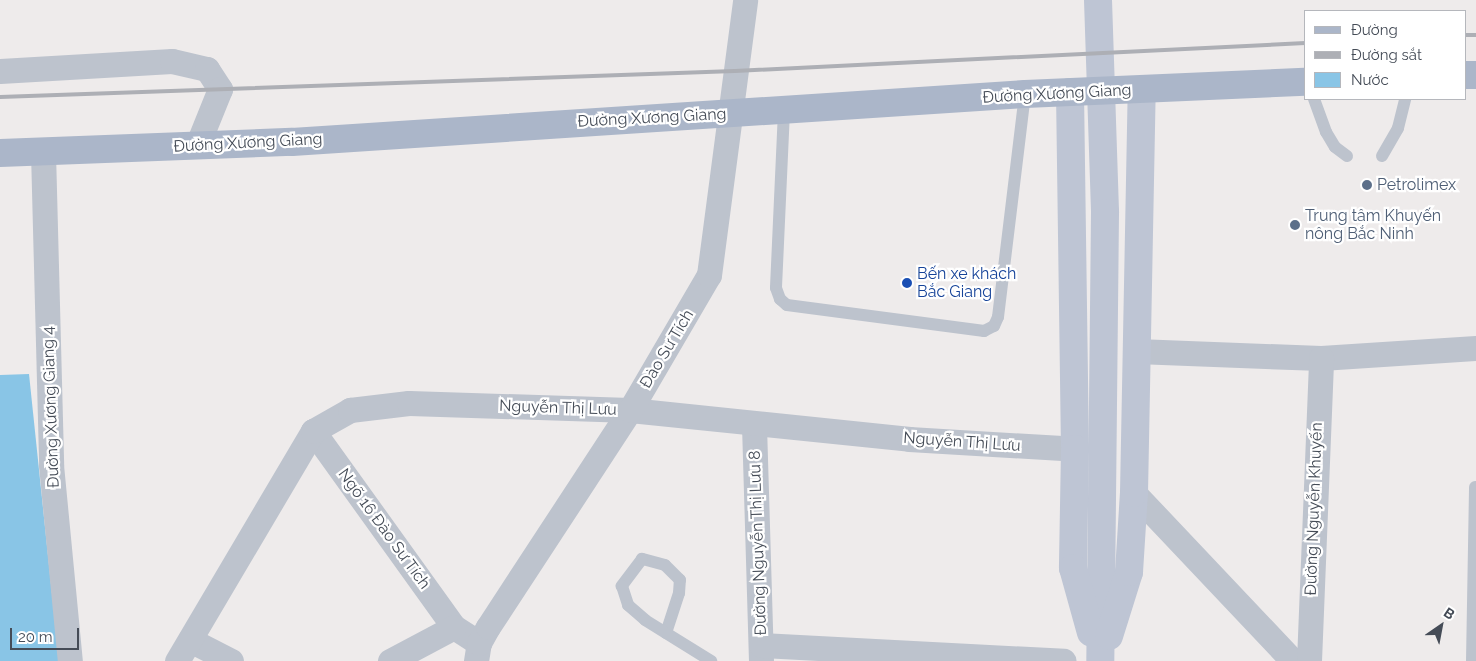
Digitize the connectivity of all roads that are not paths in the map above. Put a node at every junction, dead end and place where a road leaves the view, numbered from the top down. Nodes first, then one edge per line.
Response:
1 (745, 0) edge
2 (1098, 0) edge
3 (0, 71) edge
4 (1304, 82) edge
5 (1142, 90) junction
6 (1070, 92) junction
7 (1025, 94) junction
8 (1314, 100) edge
9 (1406, 100) edge
10 (784, 111) junction
11 (731, 113) junction
12 (197, 146) junction
13 (43, 152) junction
14 (0, 153) edge
15 (1347, 156) dead end
16 (1382, 156) dead end
17 (1476, 348) edge
18 (1136, 351) junction
19 (1320, 358) junction
20 (630, 410) junction
21 (754, 425) junction
22 (313, 431) junction
23 (1075, 449) junction
24 (1475, 487) edge
25 (1134, 492) junction
26 (454, 627) junction
27 (666, 633) junction
28 (190, 640) junction
29 (477, 652) edge
30 (761, 653) edge
31 (906, 656) edge
32 (70, 661) edge
33 (177, 661) edge
34 (231, 661) edge
35 (390, 661) edge
36 (711, 661) edge
37 (1064, 661) edge
38 (1100, 661) edge
39 (1293, 661) edge
40 (1309, 661) edge
41 (1472, 661) edge

1 - 11 street, Đào Sư Tích
2 - 38 main road
3 - 12 street
4 - 5 main road, Đường Xương Giang
5 - 6 main road, Đường Xương Giang
5 - 18 main road
6 - 7 main road, Đường Xương Giang
6 - 23 main road
7 - 10 main road, Đường Xương Giang
7 - 10 lane
8 - 15 lane
9 - 16 lane
10 - 11 main road, Đường Xương Giang
11 - 12 main road, Đường Xương Giang
11 - 20 street, Đào Sư Tích
12 - 13 main road, Đường Xương Giang
13 - 14 main road, Đường Xương Giang
13 - 32 street, Đường Xương Giang 4
17 - 19 street
18 - 19 street
18 - 25 main road
19 - 40 street, Đường Nguyễn Khuyến
20 - 21 street, Nguyễn Thị Lưu
20 - 22 street, Nguyễn Thị Lưu
20 - 29 street, Đào Sư Tích
21 - 23 street, Nguyễn Thị Lưu
21 - 30 street, Đường Nguyễn Thị Lưu 8
22 - 26 street, Ngõ 16 Đào Sư Tích
22 - 28 street, Nguyễn Thị Lưu
23 - 38 main road
24 - 41 lane
25 - 38 main road
25 - 39 street
26 - 29 street
26 - 35 street
27 - 27 lane
27 - 36 lane
28 - 33 street, Nguyễn Thị Lưu
28 - 34 street
30 - 31 street
31 - 37 street

